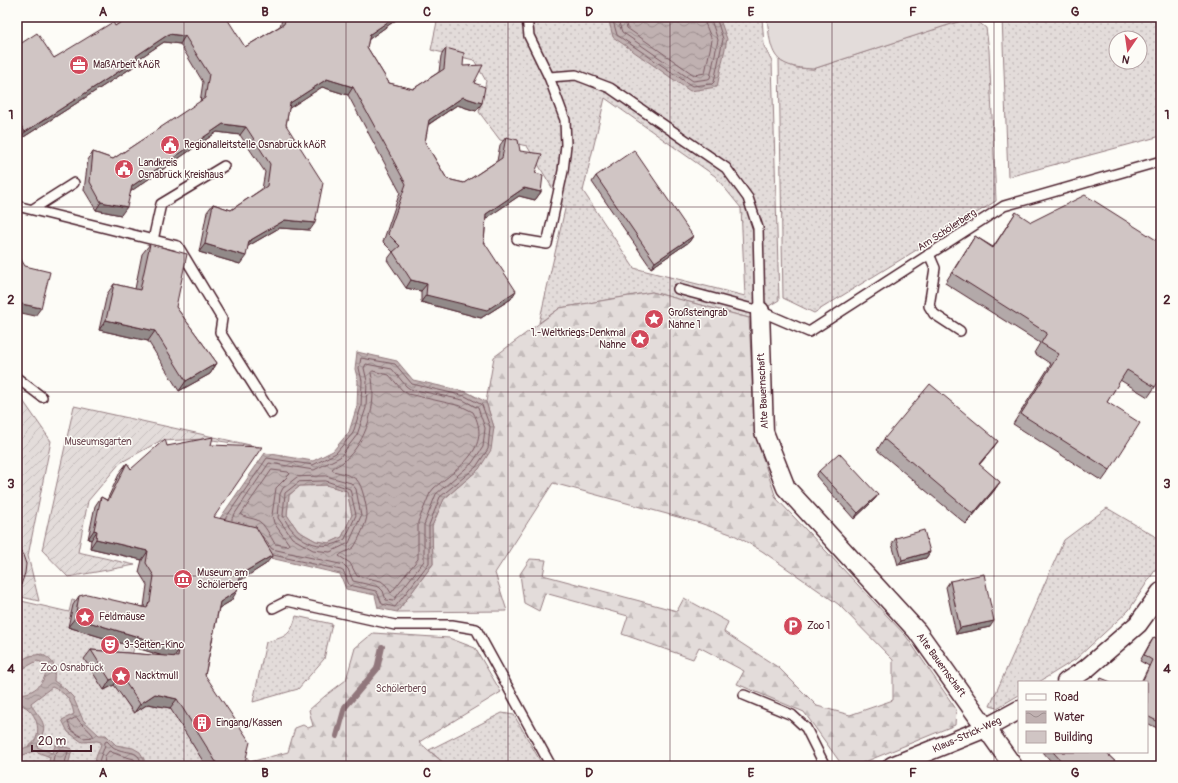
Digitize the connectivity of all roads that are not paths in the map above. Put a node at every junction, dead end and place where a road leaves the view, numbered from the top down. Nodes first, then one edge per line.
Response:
1 (527, 17) edge
2 (549, 77) junction
3 (1161, 161) edge
4 (224, 166) dead end
5 (74, 183) dead end
6 (17, 206) edge
7 (33, 209) junction
8 (517, 239) dead end
9 (153, 240) junction
10 (929, 254) junction
11 (678, 289) dead end
12 (760, 311) junction
13 (960, 331) dead end
14 (17, 378) edge
15 (42, 397) dead end
16 (271, 413) dead end
17 (1161, 592) edge
18 (273, 608) dead end
19 (1068, 681) edge
20 (744, 695) dead end
21 (1018, 711) edge
22 (986, 728) junction
23 (551, 766) edge
24 (825, 766) edge
25 (892, 766) edge
26 (1013, 766) edge

1 - 2 lane
2 - 8 lane
2 - 12 lane, Alte Bauernschaft
3 - 10 lane, Am Schölerberg
4 - 9 lane
5 - 7 lane
6 - 7 lane
7 - 9 lane
9 - 16 lane
10 - 12 lane, Am Schölerberg
10 - 13 lane
11 - 12 lane
12 - 22 street, Alte Bauernschaft
14 - 15 lane
17 - 19 street
18 - 23 lane
20 - 24 lane
21 - 22 street, Klaus-Strick-Weg
22 - 25 street, Klaus-Strick-Weg
22 - 26 street, Alte Bauernschaft

